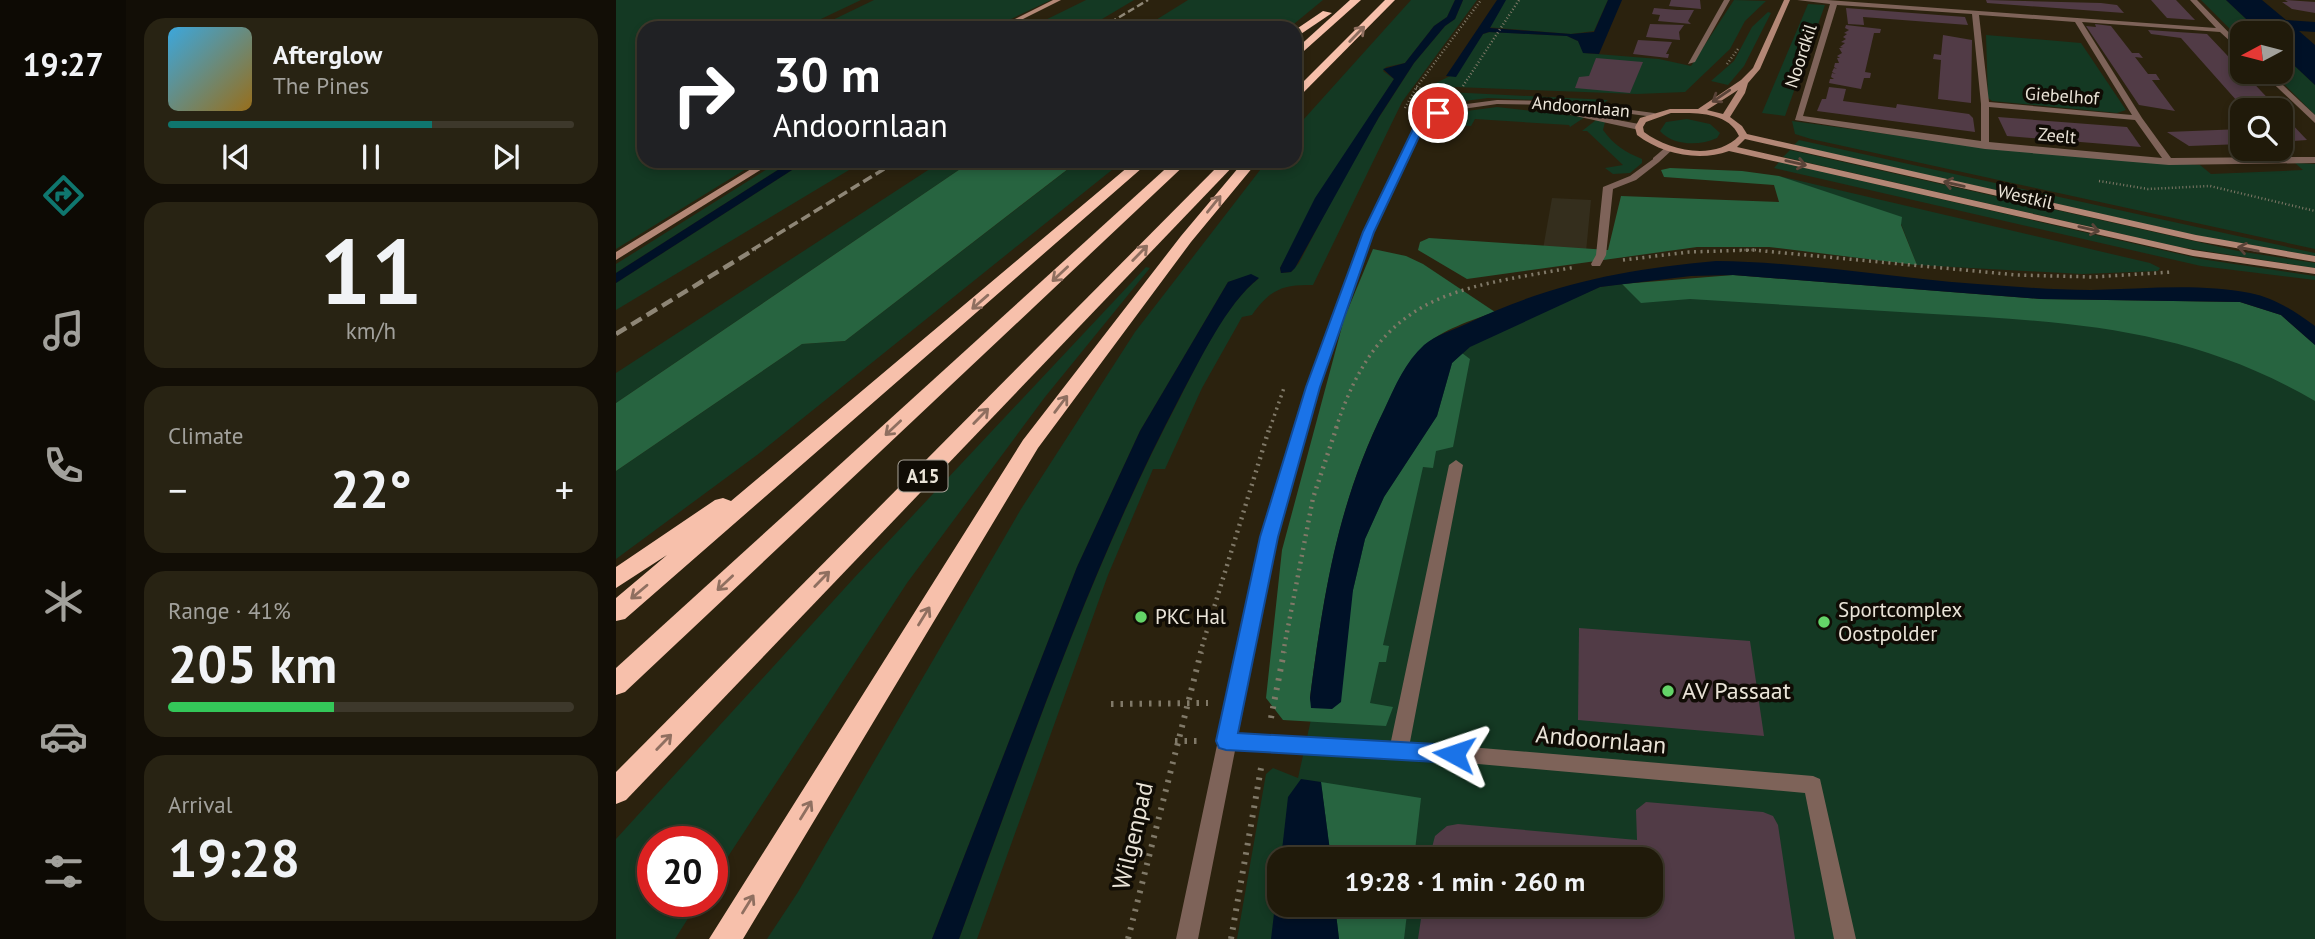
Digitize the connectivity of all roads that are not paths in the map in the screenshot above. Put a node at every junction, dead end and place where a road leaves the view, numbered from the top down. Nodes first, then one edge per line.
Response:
1 (1058, 0) edge
2 (1346, 0) edge
3 (1356, 0) edge
4 (1390, 0) edge
5 (1727, 0) edge
6 (1787, 0) edge
7 (1800, 0) edge
8 (2193, 0) edge
9 (1834, 3) junction
10 (1975, 13) junction
11 (2077, 19) junction
12 (1014, 21) edge
13 (1302, 30) edge
14 (2221, 30) junction
15 (2230, 39) edge
16 (1302, 50) edge
17 (1691, 62) dead end
18 (1324, 68) junction
19 (1744, 82) junction
20 (2277, 84) edge
21 (1302, 90) edge
22 (1508, 102) junction
23 (1302, 104) edge
24 (1985, 104) junction
25 (1699, 112) junction
26 (1654, 115) junction
27 (1725, 118) junction
28 (1798, 118) joint
29 (2138, 118) junction
30 (2315, 120) edge
31 (1639, 127) junction
32 (1743, 136) junction
33 (1985, 146) junction
34 (1729, 148) junction
35 (1669, 149) junction
36 (2315, 160) edge
37 (2169, 162) junction
38 (759, 168) edge
39 (1135, 168) edge
40 (1174, 168) edge
41 (1223, 168) edge
42 (1245, 168) edge
43 (616, 257) edge
44 (2315, 259) edge
45 (1596, 264) road end
46 (2315, 271) edge
47 (822, 437) junction
48 (1456, 465) dead end
49 (616, 579) edge
50 (616, 612) edge
51 (616, 684) edge
52 (1226, 741) junction
53 (1399, 749) junction
54 (616, 791) edge
55 (725, 939) edge
56 (1187, 939) edge
57 (1845, 939) edge

1 - 12 street
2 - 13 highway
3 - 16 highway
18 -> 4 highway
5 - 17 street
6 - 19 street, Noordkil
7 - 9 street
8 - 14 street
9 - 10 street
9 - 28 street, Noordkil
10 - 11 street
10 - 24 street
11 - 14 street
11 - 29 street, Giebelhof
14 - 15 street
18 - 21 highway
18 - 23 highway
19 -> 25 street, Noordkil
19 - 27 street, Noordkil
20 - 30 street
22 - 26 street, Andoornlaan
22 - 31 street, Andoornlaan
22 - 52 street, Andoornlaan
24 - 29 street, Giebelhof
24 - 33 street
25 - 26 street
25 - 27 street
26 - 31 street
27 - 32 street
28 - 33 street, Zeelt
29 - 37 street, Giebelhof
31 - 35 street
32 - 34 street
44 -> 32 street, Westkil
33 - 37 street, Zeelt
34 - 35 street, Westkil
34 -> 46 street, Westkil
35 - 45 street
36 - 37 street, Zeelt
38 - 43 street
39 -> 47 highway
40 -> 51 highway, A15
54 -> 41 highway, A15
55 -> 42 highway
47 - 49 highway
47 -> 50 highway
48 - 53 street
52 - 53 street, Andoornlaan
52 - 56 street, Andoornlaan
53 - 57 street, Andoornlaan

